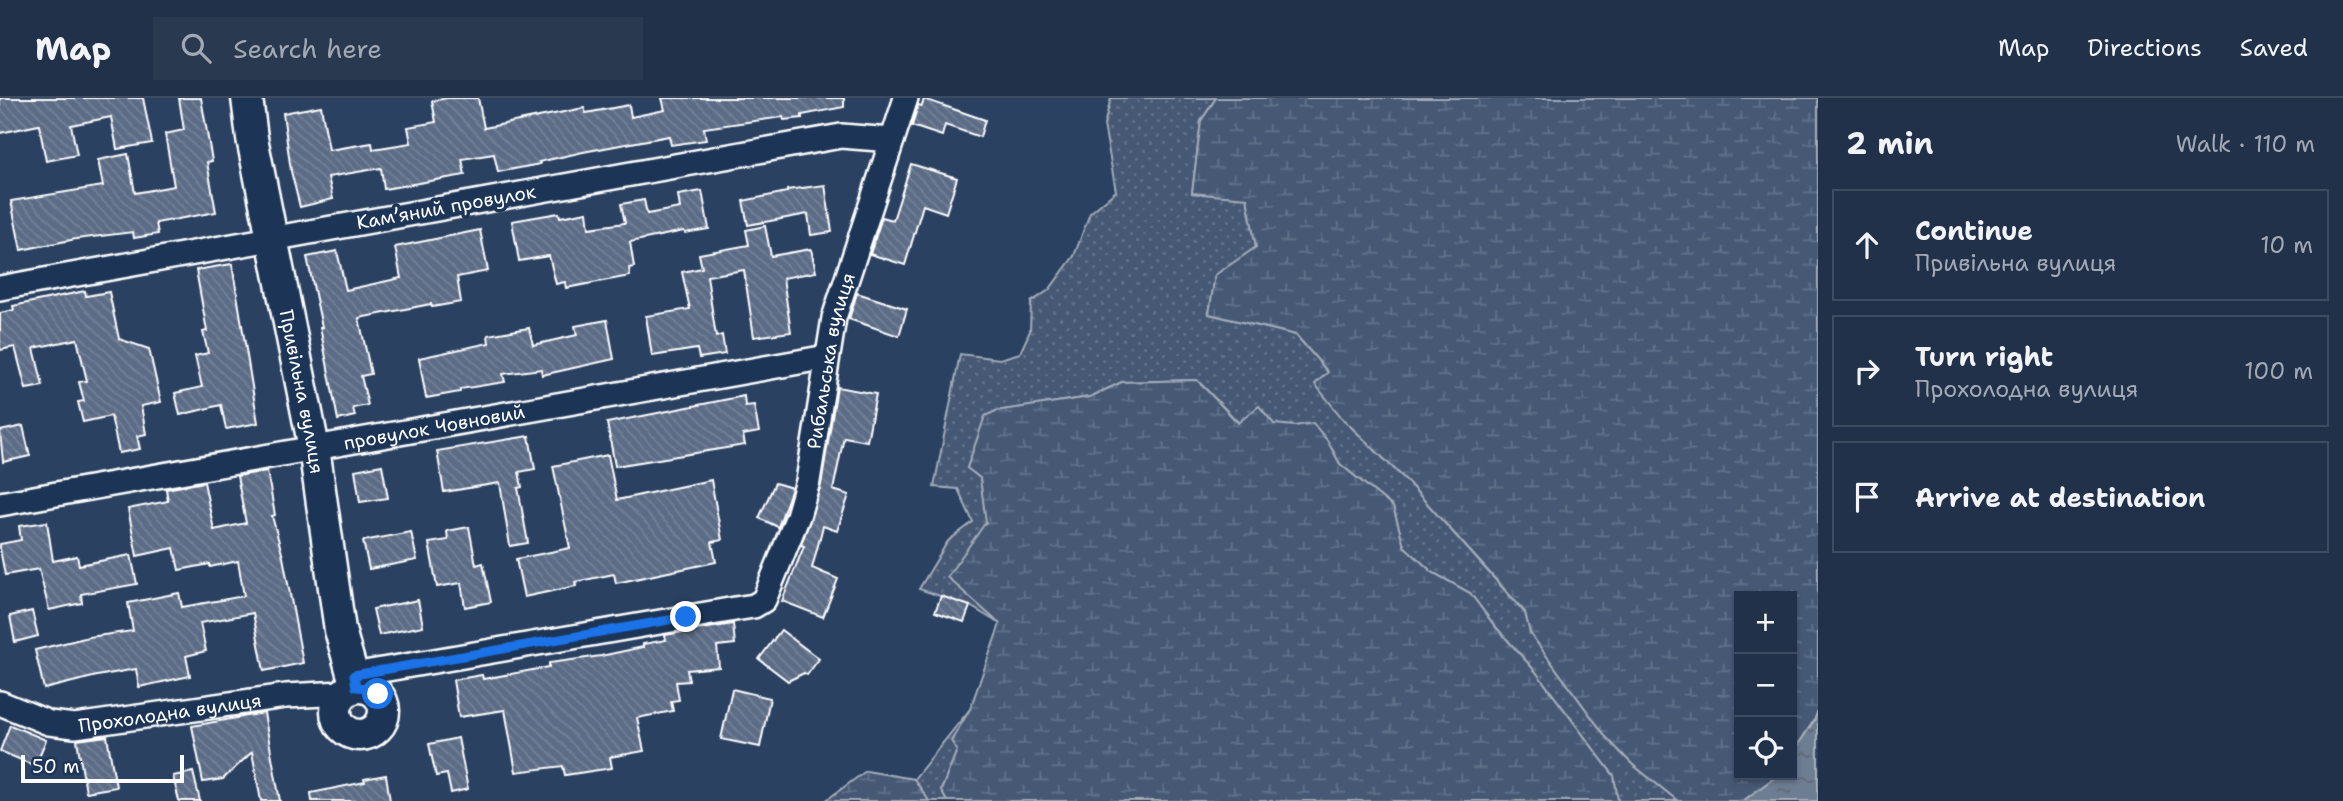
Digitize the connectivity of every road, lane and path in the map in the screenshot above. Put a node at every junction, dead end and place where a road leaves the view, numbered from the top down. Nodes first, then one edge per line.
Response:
1 (247, 98) edge
2 (906, 98) edge
3 (892, 140) junction
4 (274, 237) junction
5 (0, 288) edge
6 (827, 357) junction
7 (314, 448) junction
8 (0, 504) edge
9 (741, 608) joint
10 (351, 685) junction
11 (0, 703) edge

1 - 4 street, Привільна вулиця
2 - 3 street, Рибальська вулиця
3 - 4 street, Камʼяний провулок
3 - 6 street, Рибальська вулиця
4 - 5 street, Камʼяний провулок
4 - 7 street, Привільна вулиця
6 - 7 street, провулок Човновий
6 - 9 street, Рибальська вулиця
7 - 8 street, провулок Човновий
7 - 10 street, Привільна вулиця
9 - 10 street, Прохолодна вулиця
10 - 11 street, Прохолодна вулиця

